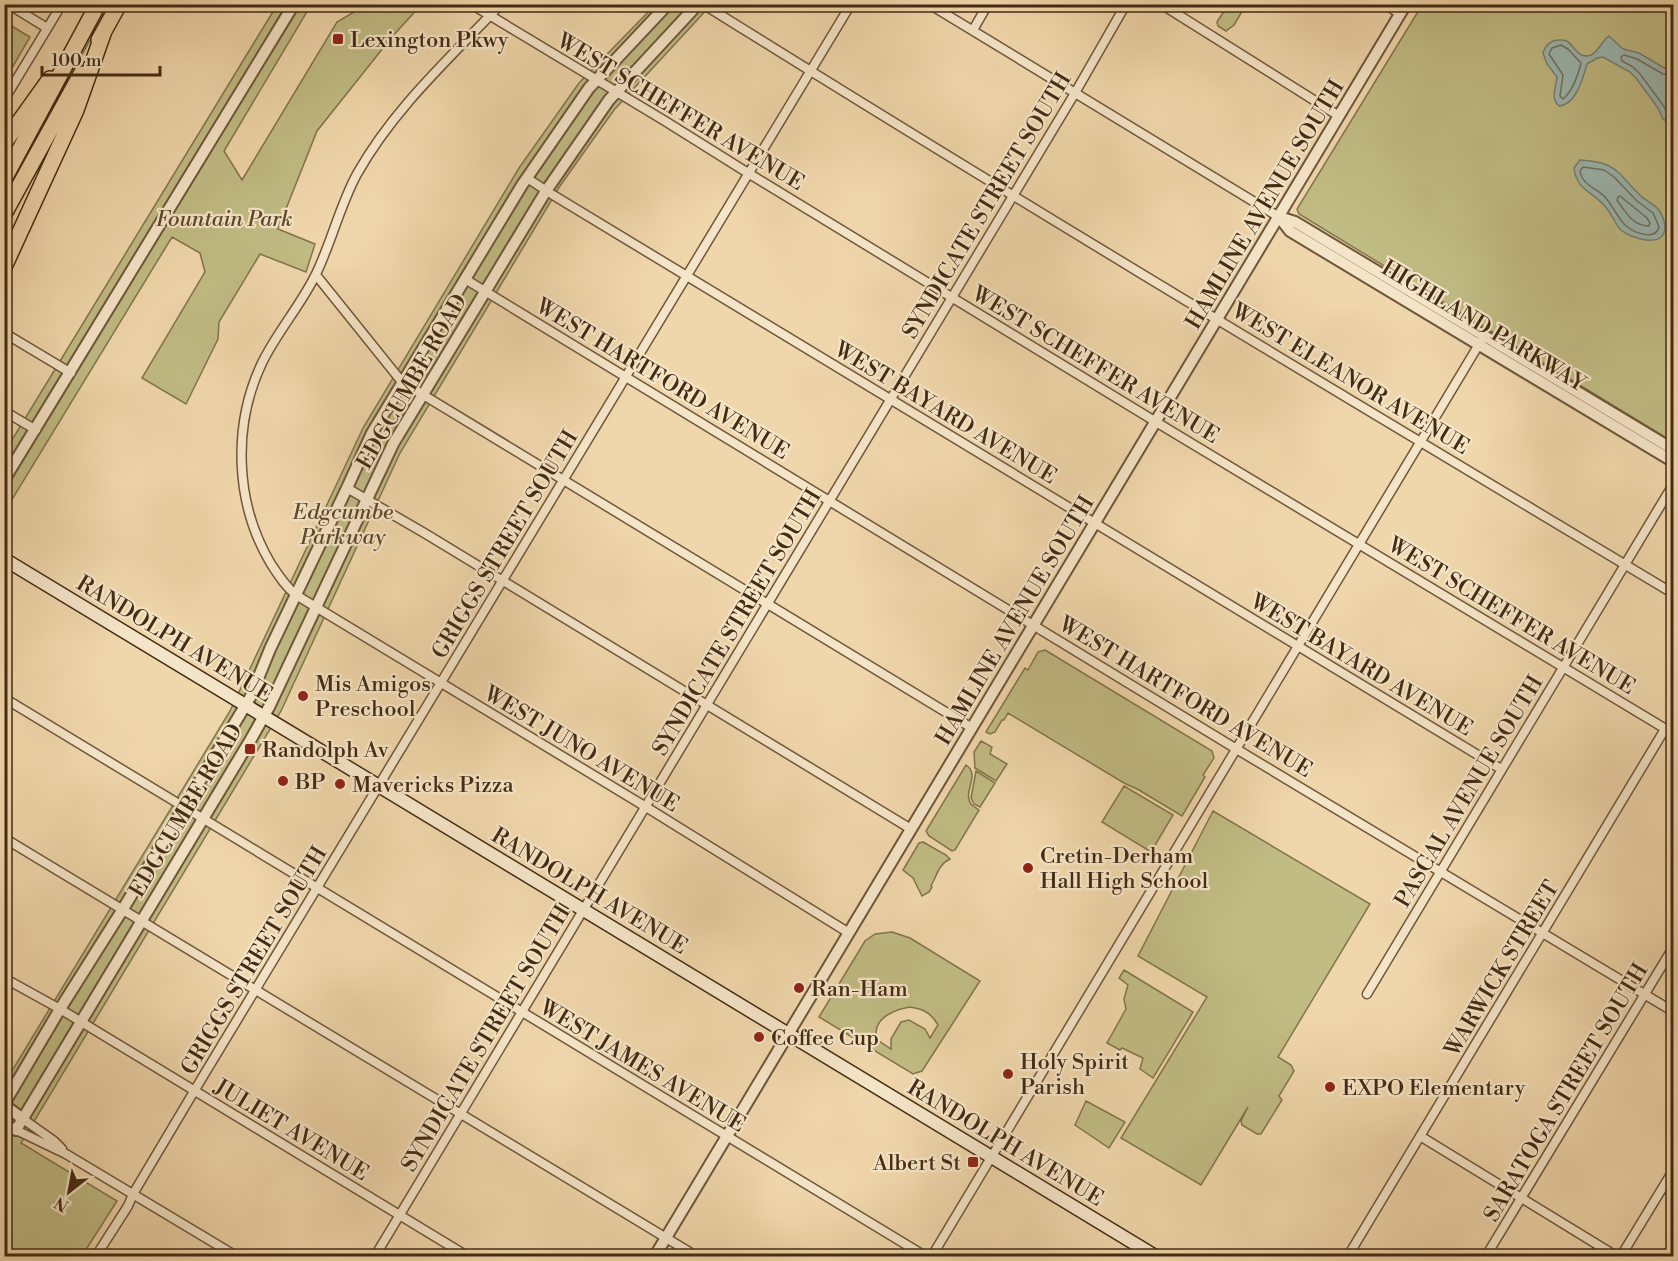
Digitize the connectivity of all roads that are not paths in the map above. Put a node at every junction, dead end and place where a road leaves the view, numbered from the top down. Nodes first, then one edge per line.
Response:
1 (8, 4) edge
2 (62, 4) edge
3 (98, 4) edge
4 (118, 4) edge
5 (294, 4) edge
6 (471, 4) edge
7 (501, 4) edge
8 (668, 4) edge
9 (700, 4) edge
10 (851, 4) edge
11 (929, 4) edge
12 (988, 4) edge
13 (1126, 4) edge
14 (1161, 4) edge
15 (1384, 4) edge
16 (1403, 9) edge
17 (490, 16) junction
18 (47, 28) junction
19 (973, 30) junction
20 (104, 31) junction
21 (76, 46) junction
22 (810, 72) junction
23 (596, 80) junction
24 (616, 92) junction
25 (1075, 93) junction
26 (4, 99) edge
27 (1339, 116) junction
28 (4, 143) edge
29 (748, 173) junction
30 (527, 178) junction
31 (4, 179) edge
32 (546, 190) junction
33 (1014, 195) junction
34 (4, 214) edge
35 (1279, 217) junction
36 (4, 267) edge
37 (316, 275) junction
38 (686, 276) junction
39 (465, 279) junction
40 (485, 291) junction
41 (952, 297) junction
42 (1218, 320) junction
43 (6, 334) dead end
44 (1481, 340) junction
45 (71, 373) junction
46 (626, 377) junction
47 (402, 382) junction
48 (423, 394) junction
49 (891, 399) junction
50 (4, 411) edge
51 (1156, 422) junction
52 (36, 430) junction
53 (1420, 441) junction
54 (1674, 450) edge
55 (1674, 462) edge
56 (4, 480) edge
57 (563, 480) junction
58 (1674, 483) edge
59 (347, 488) junction
60 (366, 499) junction
61 (830, 501) junction
62 (1095, 523) junction
63 (1359, 543) junction
64 (4, 559) edge
65 (1624, 564) junction
66 (502, 581) junction
67 (1674, 594) edge
68 (296, 596) junction
69 (768, 604) junction
70 (316, 608) junction
71 (1034, 625) junction
72 (1297, 646) junction
73 (1563, 667) junction
74 (441, 683) junction
75 (4, 698) edge
76 (246, 705) junction
77 (707, 705) junction
78 (264, 717) junction
79 (972, 728) junction
80 (1665, 729) junction
81 (1674, 734) edge
82 (1236, 748) junction
83 (1501, 769) junction
84 (378, 786) junction
85 (184, 807) junction
86 (645, 807) junction
87 (203, 819) junction
88 (911, 829) junction
89 (4, 838) edge
90 (1440, 872) junction
91 (317, 888) junction
92 (123, 909) junction
93 (583, 911) junction
94 (142, 920) junction
95 (849, 933) junction
96 (1542, 934) junction
97 (1674, 946) edge
98 (4, 978) edge
99 (256, 989) junction
100 (1367, 994) dead end
101 (1644, 995) junction
102 (60, 1009) junction
103 (522, 1012) junction
104 (1674, 1012) edge
105 (81, 1022) junction
106 (788, 1035) junction
107 (195, 1091) junction
108 (4, 1105) edge
109 (461, 1113) junction
110 (23, 1119) junction
111 (4, 1125) edge
112 (16, 1130) junction
113 (1420, 1136) junction
114 (727, 1137) junction
115 (66, 1154) junction
116 (991, 1157) junction
117 (1674, 1169) edge
118 (133, 1194) junction
119 (1521, 1199) junction
120 (400, 1215) junction
121 (666, 1238) junction
122 (96, 1257) edge
123 (236, 1257) edge
124 (375, 1257) edge
125 (467, 1257) edge
126 (655, 1257) edge
127 (696, 1257) edge
128 (925, 1257) edge
129 (932, 1257) edge
130 (1155, 1257) edge
131 (1348, 1257) edge
132 (1486, 1257) edge
133 (1616, 1257) edge
134 (1621, 1257) edge

1 - 18 street
2 - 18 street
3 - 21 highway
4 - 20 highway
5 - 45 street
6 - 17 street, WEST SCHEFFER AVENUE
7 - 17 street, WEST JUNO AVENUE
8 - 23 street, EDGCUMBE ROAD
9 - 22 street, WEST ELEANOR AVENUE
9 - 24 street, EDGCUMBE ROAD
10 - 22 street, GRIGGS STREET SOUTH
11 - 19 street, HIGHLAND PARKWAY
12 - 19 street
13 - 25 street, SYNDICATE STREET SOUTH
14 - 27 street
15 - 16 street
16 - 27 street, HAMLINE AVENUE SOUTH
17 - 23 street, WEST SCHEFFER AVENUE
17 - 37 street, WEST JUNO AVENUE
18 - 26 street
19 - 25 street, HIGHLAND PARKWAY
20 - 34 highway
20 - 36 highway
21 - 28 highway
21 - 31 highway
22 - 29 street, GRIGGS STREET SOUTH
22 - 33 street, WEST ELEANOR AVENUE
23 - 24 street, WEST SCHEFFER AVENUE
23 - 30 street, EDGCUMBE ROAD
24 - 29 street, WEST SCHEFFER AVENUE
24 - 32 street, EDGCUMBE ROAD
25 - 33 street, SYNDICATE STREET SOUTH
25 - 35 street, HIGHLAND PARKWAY
27 - 35 street, HAMLINE AVENUE SOUTH
29 - 38 street, GRIGGS STREET SOUTH
29 - 41 street, WEST SCHEFFER AVENUE
30 - 32 street, WEST BAYARD AVENUE
30 - 39 street, EDGCUMBE ROAD
32 - 38 street, WEST BAYARD AVENUE
32 - 40 street, EDGCUMBE ROAD
33 - 41 street, SYNDICATE STREET SOUTH
33 - 42 street, WEST ELEANOR AVENUE
35 - 42 street, HAMLINE AVENUE SOUTH
35 - 44 street, HIGHLAND PARKWAY
37 - 47 street
37 - 68 street, WEST JUNO AVENUE
38 - 46 street, GRIGGS STREET SOUTH
38 - 49 street, WEST BAYARD AVENUE
39 - 40 street, WEST HARTFORD AVENUE
39 - 47 street, EDGCUMBE ROAD
40 - 46 street, WEST HARTFORD AVENUE
40 - 48 street, EDGCUMBE ROAD
41 - 49 street, SYNDICATE STREET SOUTH
41 - 51 street, WEST SCHEFFER AVENUE
42 - 51 street, HAMLINE AVENUE SOUTH
42 - 53 street, WEST ELEANOR AVENUE
43 - 45 street
44 - 53 street
44 - 54 street, HIGHLAND PARKWAY
44 - 55 street, HIGHLAND PARKWAY
45 - 52 street
46 - 57 street, GRIGGS STREET SOUTH
46 - 61 street, WEST HARTFORD AVENUE
47 - 48 street
47 - 59 street, EDGCUMBE ROAD
48 - 57 street
48 - 60 street, EDGCUMBE ROAD
49 - 61 street, SYNDICATE STREET SOUTH
49 - 62 street, WEST BAYARD AVENUE
50 - 52 street
51 - 62 street, HAMLINE AVENUE SOUTH
51 - 63 street, WEST SCHEFFER AVENUE
52 - 56 street
53 - 63 street
53 - 65 street, WEST ELEANOR AVENUE
57 - 66 street, GRIGGS STREET SOUTH
57 - 69 street
58 - 65 street, PASCAL AVENUE SOUTH
59 - 60 street
59 - 68 street, EDGCUMBE ROAD
60 - 66 street
60 - 70 street, EDGCUMBE ROAD
61 - 69 street, SYNDICATE STREET SOUTH
61 - 71 street, WEST HARTFORD AVENUE
62 - 71 street, HAMLINE AVENUE SOUTH
62 - 72 street, WEST BAYARD AVENUE
63 - 72 street
63 - 73 street, WEST SCHEFFER AVENUE
64 - 76 main road, RANDOLPH AVENUE
65 - 67 street, WEST ELEANOR AVENUE
65 - 73 street, PASCAL AVENUE SOUTH
66 - 74 street, GRIGGS STREET SOUTH
66 - 77 street
68 - 70 street, WEST JUNO AVENUE
68 - 76 street, EDGCUMBE ROAD
69 - 77 street, SYNDICATE STREET SOUTH
69 - 79 street
70 - 74 street, WEST JUNO AVENUE
70 - 78 street, EDGCUMBE ROAD
71 - 79 street, HAMLINE AVENUE SOUTH
71 - 82 street, WEST HARTFORD AVENUE
72 - 82 street
72 - 83 street, WEST BAYARD AVENUE
73 - 80 street, WEST SCHEFFER AVENUE
73 - 83 street, PASCAL AVENUE SOUTH
74 - 84 street, GRIGGS STREET SOUTH
74 - 86 street, WEST JUNO AVENUE
75 - 85 street, WEST JAMES AVENUE
76 - 78 main road, RANDOLPH AVENUE
76 - 85 street, EDGCUMBE ROAD
77 - 86 street, SYNDICATE STREET SOUTH
77 - 88 street
78 - 84 main road, RANDOLPH AVENUE
78 - 87 street, EDGCUMBE ROAD
79 - 88 street, HAMLINE AVENUE SOUTH
80 - 81 street, WEST SCHEFFER AVENUE
80 - 96 street, WARWICK STREET
82 - 90 street, WEST HARTFORD AVENUE
82 - 116 street
83 - 90 street, PASCAL AVENUE SOUTH
84 - 91 street, GRIGGS STREET SOUTH
84 - 93 main road, RANDOLPH AVENUE
85 - 87 street, WEST JAMES AVENUE
85 - 92 street, EDGCUMBE ROAD
86 - 93 street, SYNDICATE STREET SOUTH
86 - 95 street, WEST JUNO AVENUE
87 - 91 street, WEST JAMES AVENUE
87 - 94 street, EDGCUMBE ROAD
88 - 95 street, HAMLINE AVENUE SOUTH
89 - 92 street
90 - 96 street, WEST HARTFORD AVENUE
90 - 100 street, PASCAL AVENUE SOUTH
91 - 99 street, GRIGGS STREET SOUTH
91 - 103 street, WEST JAMES AVENUE
92 - 94 street
92 - 102 street, EDGCUMBE ROAD
93 - 103 street, SYNDICATE STREET SOUTH
93 - 106 main road, RANDOLPH AVENUE
94 - 99 street
94 - 105 street, EDGCUMBE ROAD
95 - 106 street, HAMLINE AVENUE SOUTH
96 - 101 street, WEST HARTFORD AVENUE
96 - 113 street, WARWICK STREET
97 - 101 street, SARATOGA STREET SOUTH
98 - 102 street, JULIET AVENUE
99 - 107 street, GRIGGS STREET SOUTH
99 - 109 street
101 - 104 street, WEST HARTFORD AVENUE
101 - 119 street, SARATOGA STREET SOUTH
102 - 105 street, JULIET AVENUE
102 - 108 street, EDGCUMBE ROAD
103 - 109 street, SYNDICATE STREET SOUTH
103 - 114 street, WEST JAMES AVENUE
105 - 107 street, JULIET AVENUE
105 - 110 street, EDGCUMBE ROAD
106 - 114 street, HAMLINE AVENUE SOUTH
106 - 116 main road, RANDOLPH AVENUE
107 - 118 street, GRIGGS STREET SOUTH
107 - 120 street, JULIET AVENUE
108 - 110 street, EDGCUMBE ROAD
109 - 120 street, SYNDICATE STREET SOUTH
109 - 121 street
110 - 112 street, EDGCUMBE ROAD
110 - 115 street
111 - 112 street
112 - 115 street
113 - 119 street
113 - 131 street, WARWICK STREET
114 - 121 street, HAMLINE AVENUE SOUTH
114 - 128 street, WEST JAMES AVENUE
115 - 118 street
116 - 129 street
116 - 130 main road, RANDOLPH AVENUE
117 - 134 street
118 - 122 street, GRIGGS STREET SOUTH
118 - 123 street
119 - 132 street, SARATOGA STREET SOUTH
119 - 133 street
120 - 124 street, SYNDICATE STREET SOUTH
120 - 125 street, JULIET AVENUE
121 - 126 street, HAMLINE AVENUE SOUTH
121 - 127 street

